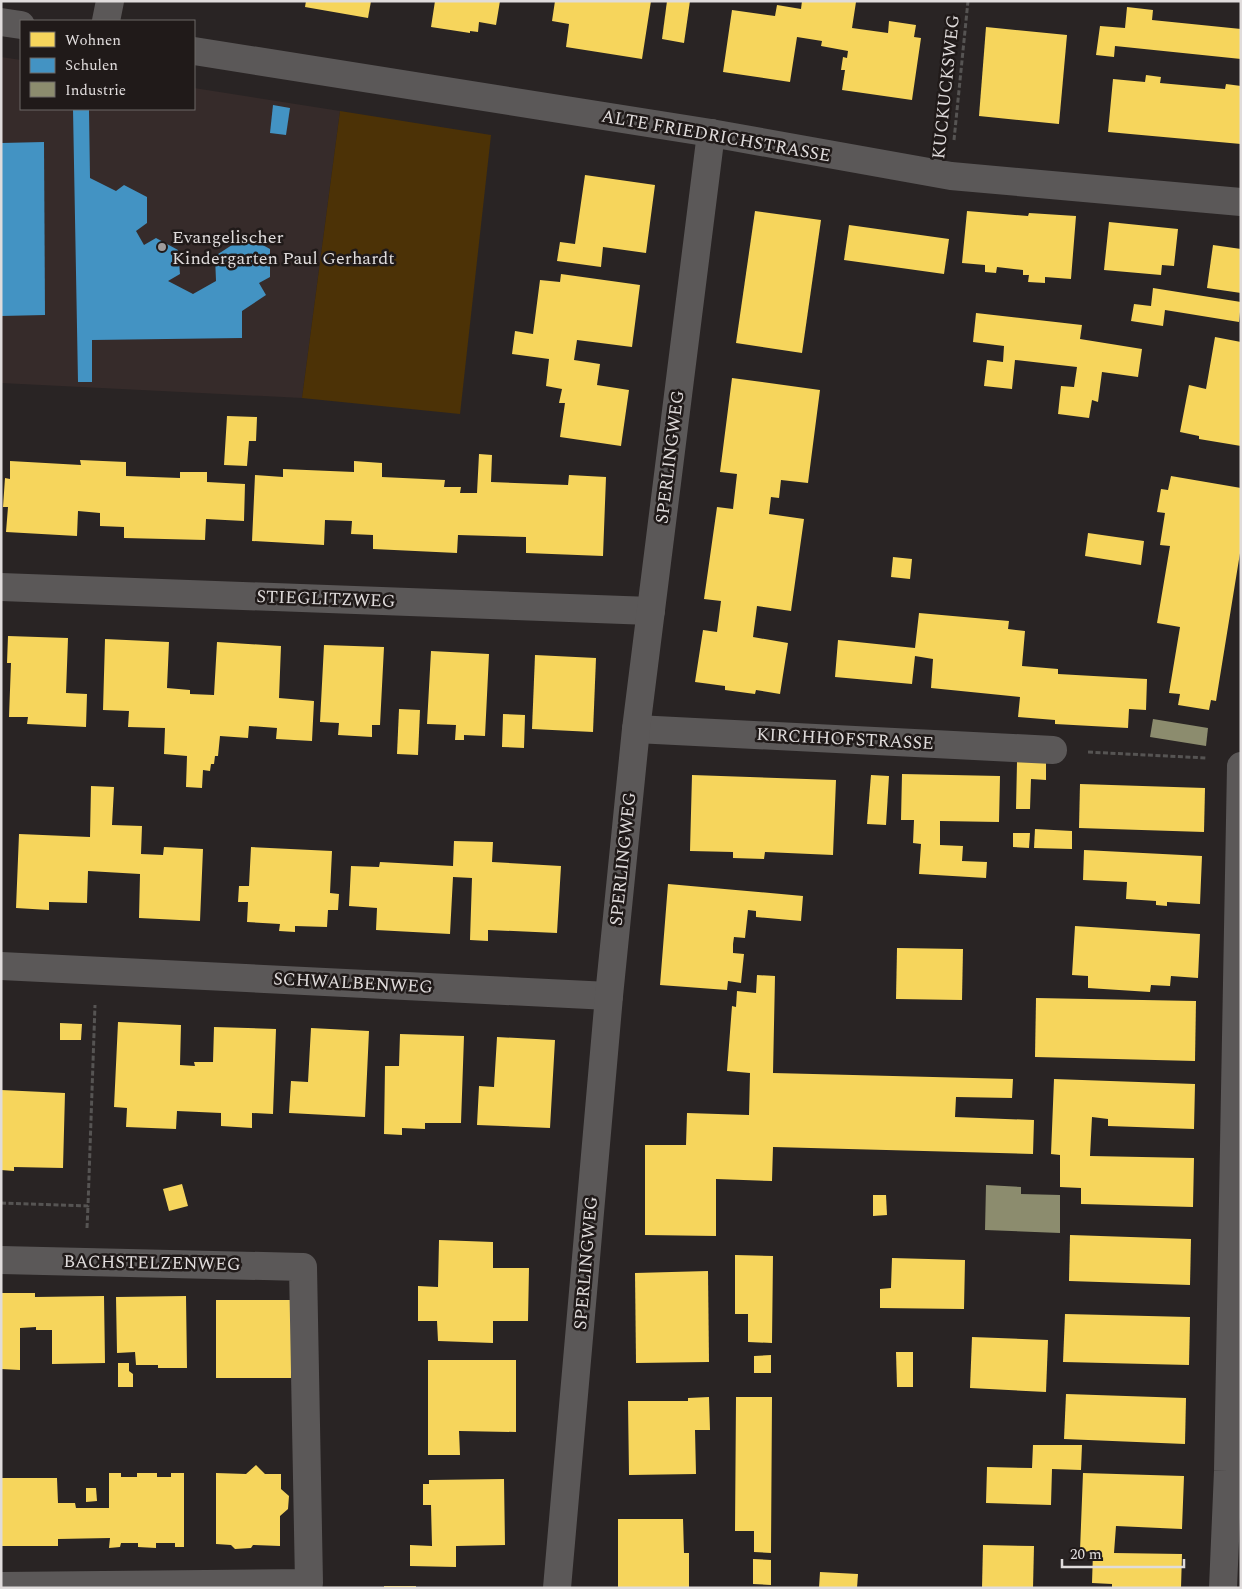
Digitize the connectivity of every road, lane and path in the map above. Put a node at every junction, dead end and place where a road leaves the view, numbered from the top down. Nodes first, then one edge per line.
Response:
1 (110, 1) edge
2 (968, 1) edge
3 (106, 20) edge
4 (1, 22) edge
5 (20, 25) edge
6 (195, 52) edge
7 (710, 133) junction
8 (951, 176) junction
9 (1241, 202) edge
10 (1, 588) edge
11 (651, 611) junction
12 (636, 729) junction
13 (1054, 750) joint
14 (1241, 767) edge
15 (1, 966) edge
16 (96, 970) junction
17 (609, 996) junction
18 (1, 1203) edge
19 (1, 1260) edge
20 (1234, 1471) edge
21 (1, 1586) edge
22 (557, 1588) edge
23 (1223, 1588) edge

1 - 3 street
2 - 8 path, KUCKUCKSWEG
4 - 5 street
6 - 7 street, ALTE FRIEDRICHSTRASSE
7 - 8 street, ALTE FRIEDRICHSTRASSE
7 - 11 street, SPERLINGWEG
8 - 9 street, ALTE FRIEDRICHSTRASSE
10 - 11 street, STIEGLITZWEG
11 - 12 street, SPERLINGWEG
12 - 13 street, KIRCHHOFSTRASSE
12 - 17 street, SPERLINGWEG
13 - 14 path
14 - 20 street
15 - 16 street, SCHWALBENWEG
16 - 17 street, SCHWALBENWEG
16 - 18 path
17 - 22 street, SPERLINGWEG
19 - 21 street, BACHSTELZENWEG
20 - 23 street

